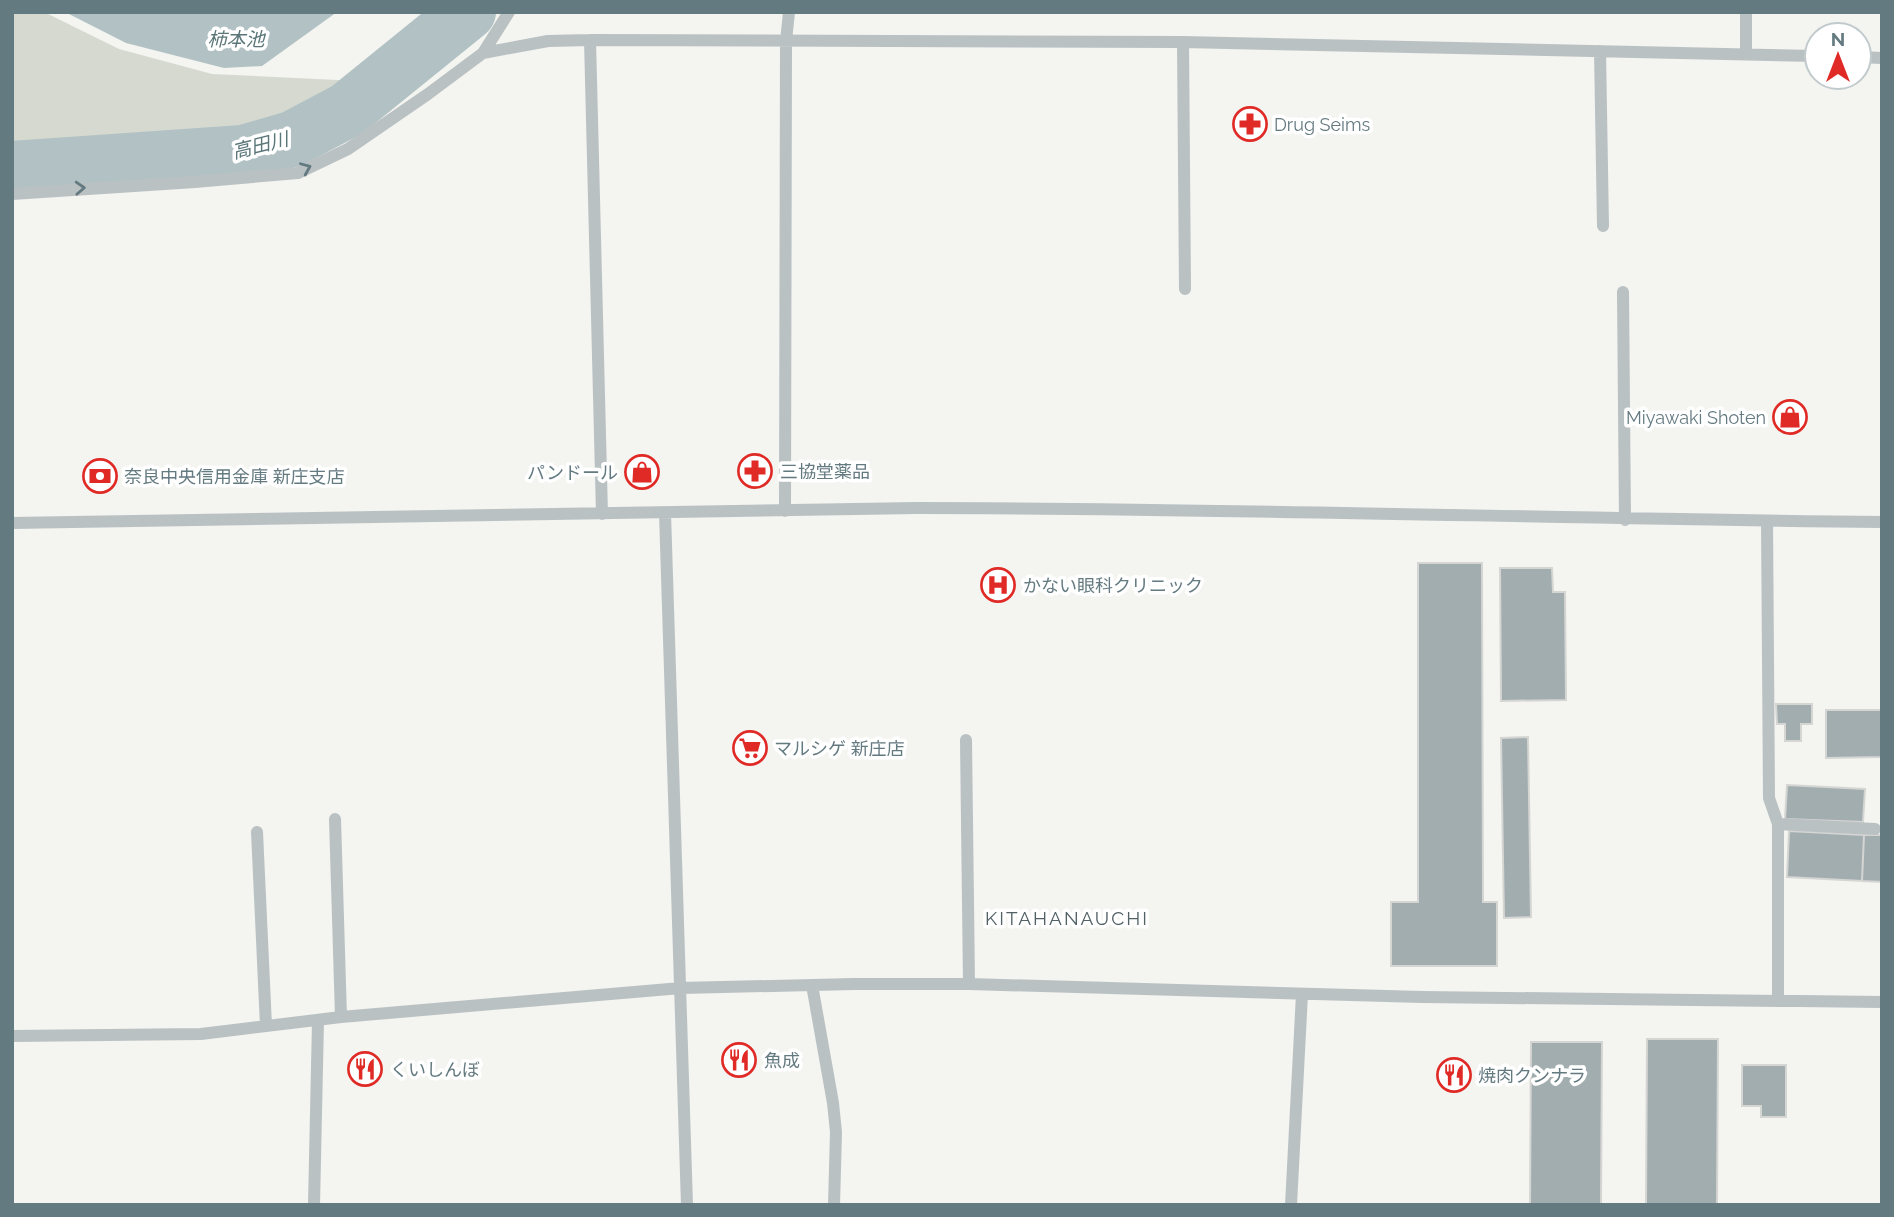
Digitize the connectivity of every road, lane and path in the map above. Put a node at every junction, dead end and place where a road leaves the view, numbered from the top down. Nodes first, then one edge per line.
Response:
1 (509, 12) edge
2 (789, 12) edge
3 (1746, 12) edge
4 (590, 40) junction
5 (786, 41) junction
6 (1183, 42) junction
7 (1600, 51) junction
8 (483, 53) junction
9 (1746, 54) junction
10 (1803, 56) edge
11 (12, 194) edge
12 (1603, 226) dead end
13 (1185, 289) dead end
14 (1623, 292) dead end
15 (785, 510) junction
16 (665, 513) junction
17 (602, 514) junction
18 (1625, 520) junction
19 (1767, 521) junction
20 (1882, 522) edge
21 (12, 523) edge
22 (966, 740) dead end
23 (335, 819) dead end
24 (1778, 824) junction
25 (1875, 829) dead end
26 (257, 832) dead end
27 (969, 984) junction
28 (812, 985) junction
29 (681, 988) junction
30 (1302, 994) junction
31 (1778, 1001) junction
32 (1882, 1002) edge
33 (341, 1017) junction
34 (318, 1021) junction
35 (266, 1026) junction
36 (12, 1036) edge
37 (314, 1205) edge
38 (687, 1205) edge
39 (834, 1205) edge
40 (1291, 1205) edge

1 - 8 street
2 - 5 street
3 - 9 street
4 - 5 street
4 - 8 street
4 - 17 street
5 - 6 street
5 - 15 street
6 - 7 street
6 - 13 street
7 - 9 street
7 - 12 street
11 -> 8 street
9 - 10 street
14 - 18 street
15 - 16 street
15 - 18 street
16 - 17 street
16 - 29 street
17 - 21 street
18 - 19 street
19 - 20 street
19 - 24 street
22 - 27 street
23 - 33 street
24 - 25 street
24 - 31 street
26 - 35 street
27 - 28 street
27 - 30 street
28 - 29 street
28 - 39 street
29 - 33 street
29 - 38 street
30 - 31 street
30 - 40 street
31 - 32 street
33 - 34 street
34 - 35 street
34 - 37 street
35 - 36 street

